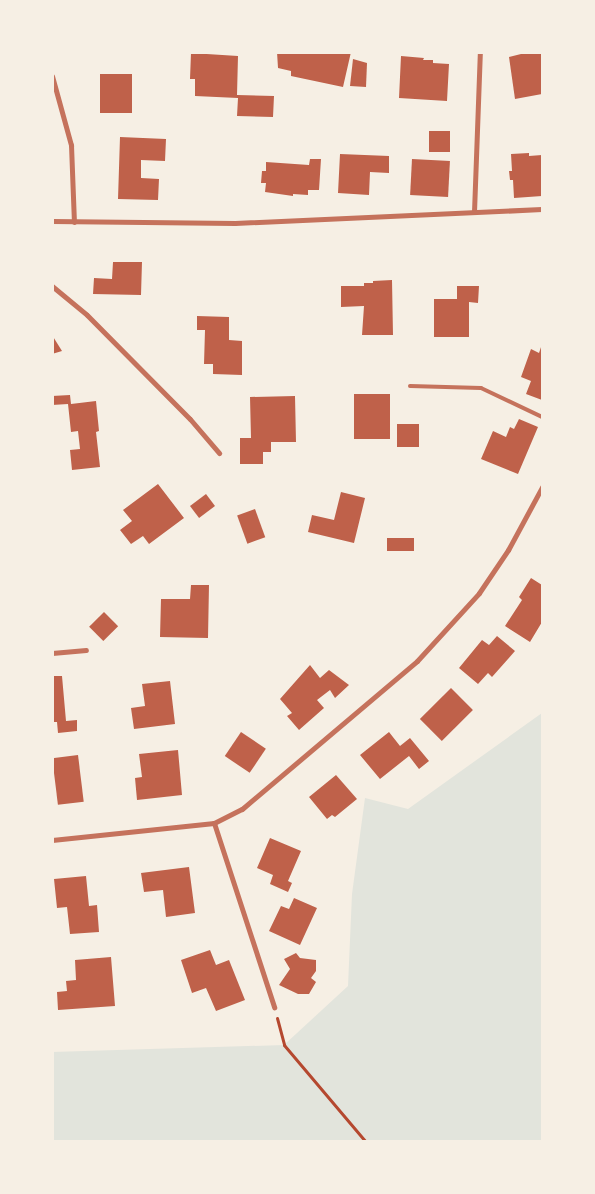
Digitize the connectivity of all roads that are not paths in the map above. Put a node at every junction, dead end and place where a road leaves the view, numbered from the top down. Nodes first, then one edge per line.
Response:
1 (480, 52) edge
2 (52, 76) edge
3 (542, 209) edge
4 (474, 212) junction
5 (52, 220) edge
6 (74, 222) junction
7 (52, 286) edge
8 (410, 386) dead end
9 (542, 417) edge
10 (219, 453) dead end
11 (542, 487) edge
12 (86, 650) dead end
13 (52, 653) edge
14 (214, 824) junction
15 (52, 840) edge
16 (274, 1007) road end

1 - 4 street
2 - 6 street
3 - 4 street
4 - 6 street
5 - 6 street
7 - 10 street
8 - 9 lane
11 - 14 street
12 - 13 street
14 - 15 street
14 - 16 street

